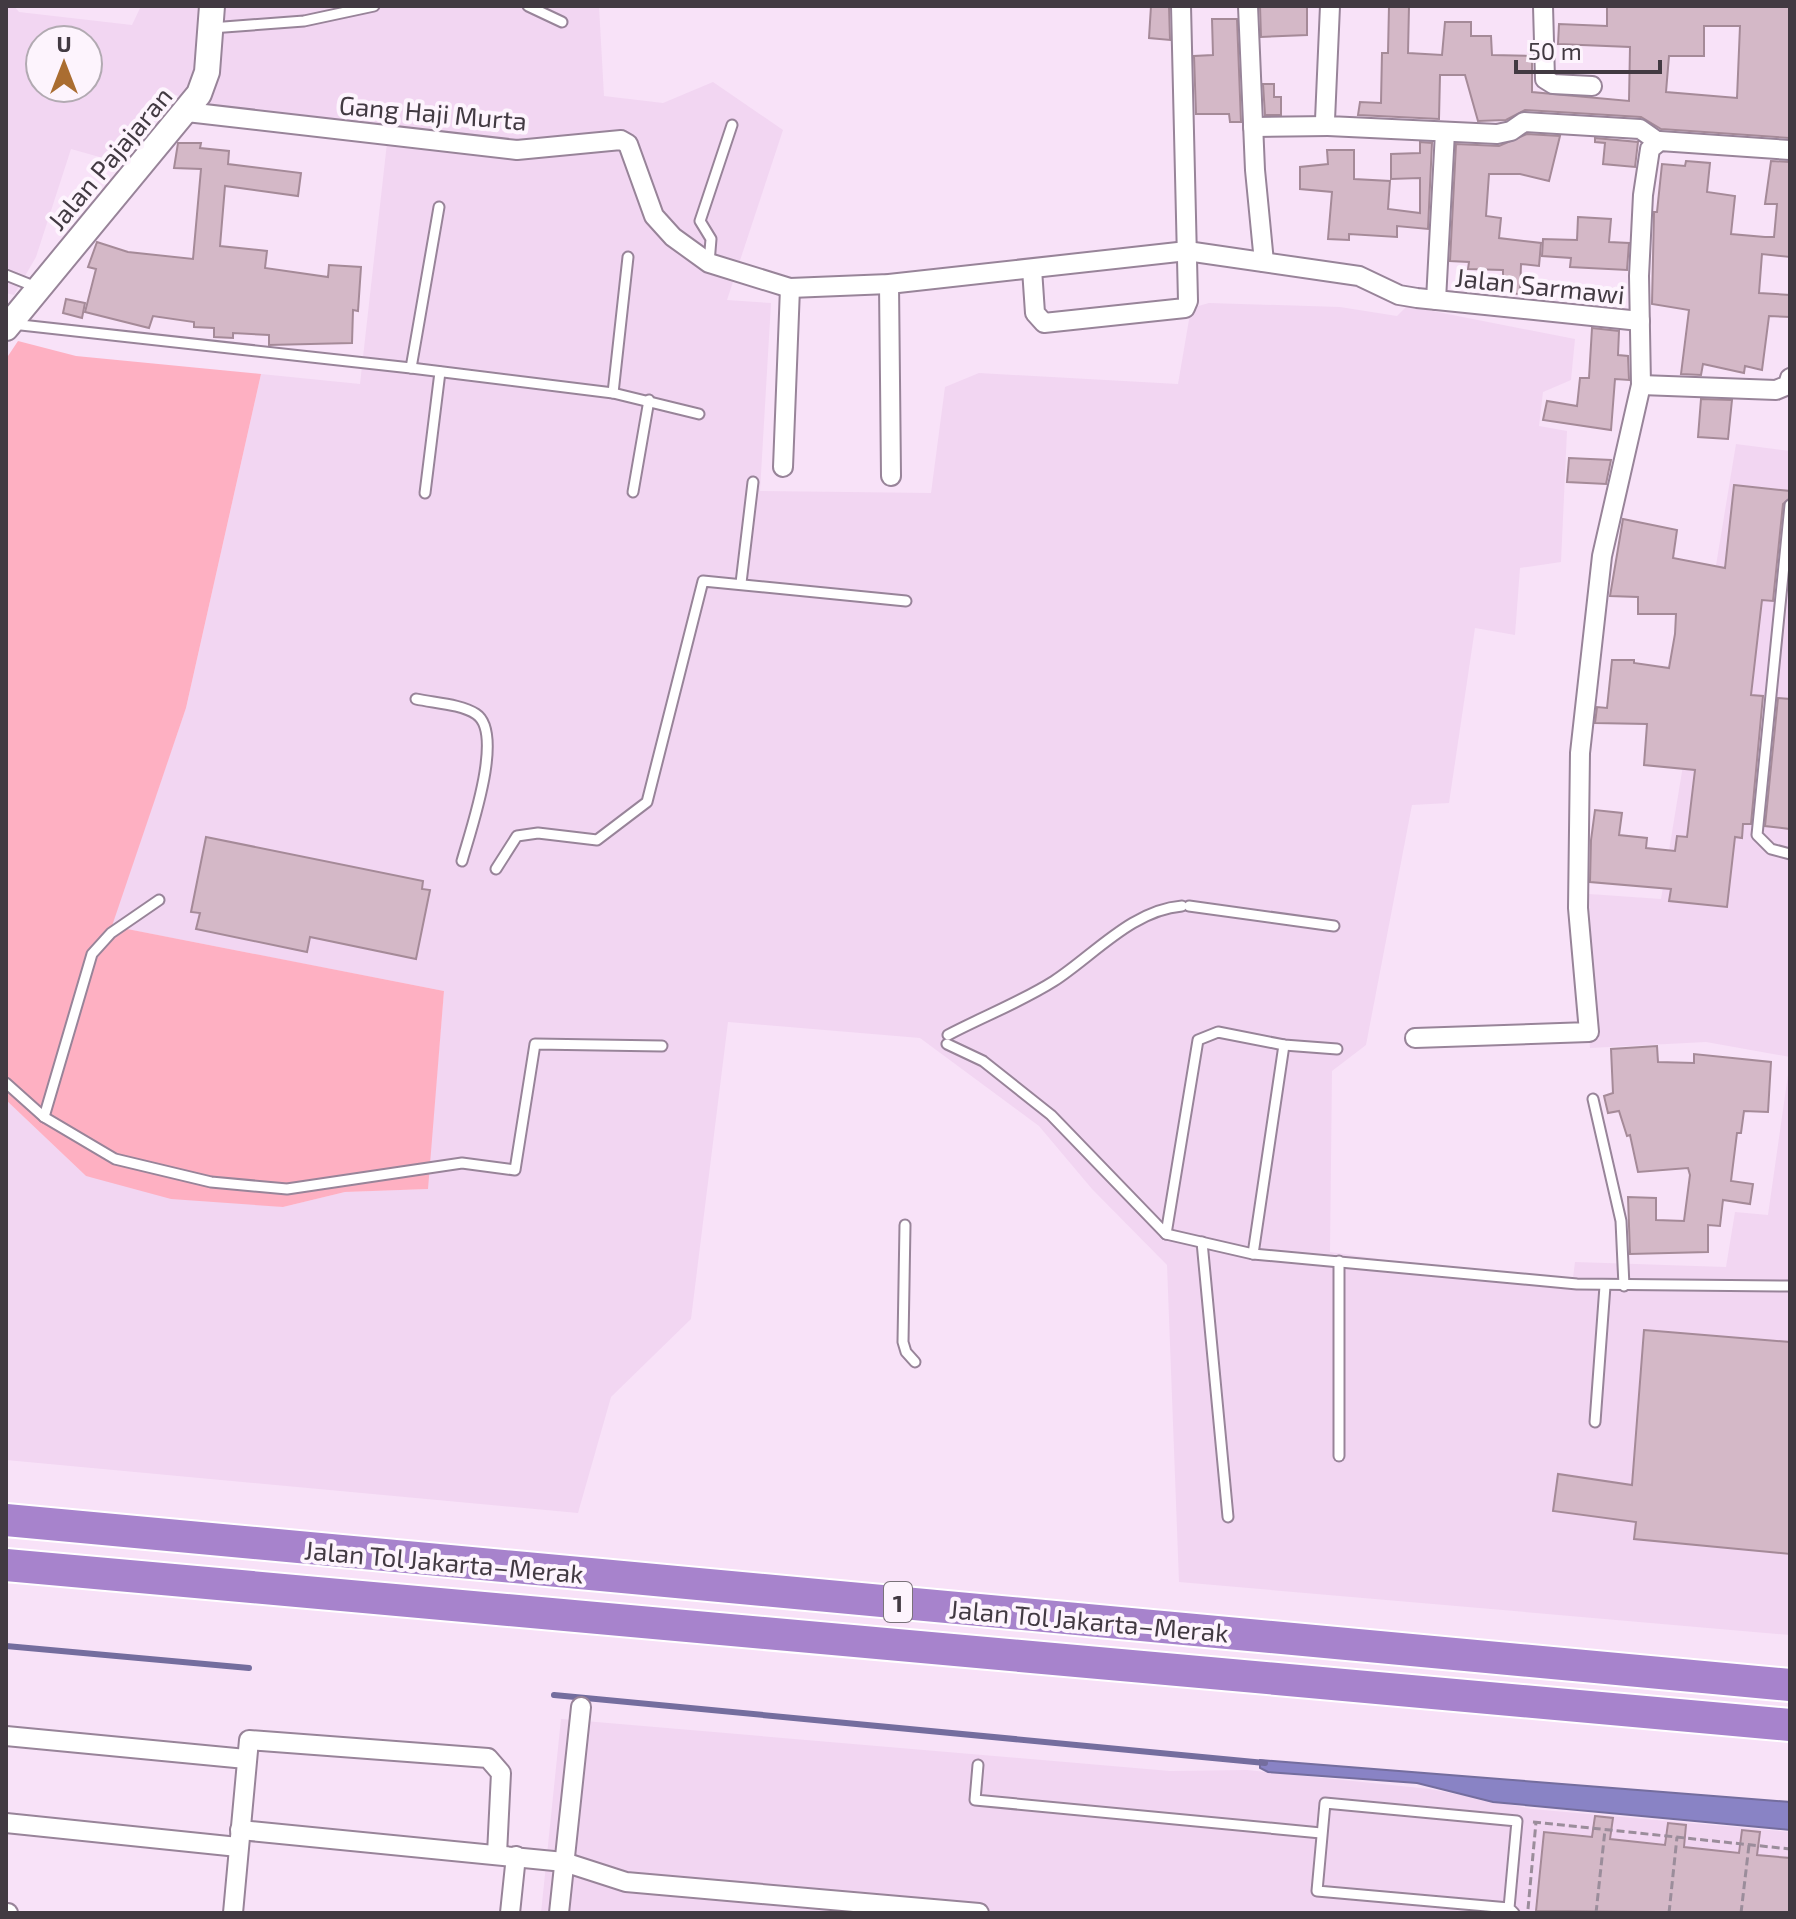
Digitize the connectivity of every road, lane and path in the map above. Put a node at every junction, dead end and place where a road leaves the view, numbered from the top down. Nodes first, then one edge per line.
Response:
1 (374, 6) edge
2 (528, 6) edge
3 (1181, 6) edge
4 (1248, 6) edge
5 (1330, 6) edge
6 (1543, 6) edge
7 (212, 17) edge
8 (562, 22) dead end
9 (1592, 86) dead end
10 (187, 112) junction
11 (732, 125) dead end
12 (1328, 126) junction
13 (1253, 127) junction
14 (1445, 132) junction
15 (1657, 141) junction
16 (1790, 150) edge
17 (439, 207) dead end
18 (1187, 251) junction
19 (628, 257) dead end
20 (1264, 262) junction
21 (709, 263) junction
22 (1032, 269) junction
23 (6, 275) edge
24 (889, 284) junction
25 (37, 287) junction
26 (790, 288) junction
27 (1436, 300) junction
28 (1640, 321) junction
29 (7, 326) edge
30 (411, 368) junction
31 (440, 372) junction
32 (1790, 378) edge
33 (1641, 385) junction
34 (613, 393) junction
35 (649, 400) junction
36 (699, 414) dead end
37 (783, 467) dead end
38 (891, 476) dead end
39 (753, 482) dead end
40 (633, 492) dead end
41 (425, 493) dead end
42 (1790, 505) edge
43 (741, 583) junction
44 (906, 601) dead end
45 (416, 699) dead end
46 (1790, 854) edge
47 (462, 861) dead end
48 (496, 869) dead end
49 (159, 900) dead end
50 (1334, 926) dead end
51 (1415, 1038) dead end
52 (1284, 1045) junction
53 (662, 1046) dead end
54 (1337, 1049) dead end
55 (6, 1083) edge
56 (1593, 1099) dead end
57 (44, 1117) junction
58 (905, 1225) dead end
59 (1166, 1234) junction
60 (1202, 1242) junction
61 (1253, 1254) junction
62 (1339, 1261) junction
63 (1605, 1286) junction
64 (1624, 1286) junction
65 (1790, 1286) edge
66 (915, 1362) dead end
67 (1595, 1422) dead end
68 (1339, 1456) dead end
69 (1228, 1517) dead end
70 (6, 1520) edge
71 (6, 1565) edge
72 (1790, 1685) edge
73 (581, 1707) dead end
74 (1790, 1725) edge
75 (6, 1736) edge
76 (246, 1759) junction
77 (978, 1765) dead end
78 (1517, 1821) junction
79 (1536, 1822) junction
80 (6, 1823) edge
81 (1605, 1830) junction
82 (1321, 1833) junction
83 (1677, 1837) junction
84 (239, 1838) junction
85 (1749, 1845) junction
86 (1790, 1849) edge
87 (497, 1854) junction
88 (516, 1856) junction
89 (564, 1862) junction
90 (1442, 1908) edge
91 (904, 1910) edge
92 (1512, 1910) edge
93 (233, 1913) edge
94 (510, 1913) edge
95 (559, 1913) edge
96 (979, 1913) edge
97 (1528, 1913) edge
98 (1596, 1913) edge
99 (1669, 1913) edge
100 (1741, 1913) edge

1 - 7 lane
2 - 8 lane
3 - 18 street
4 - 13 street
5 - 12 street
6 - 9 street
7 - 10 main road, Jalan Pajajaran
10 - 21 street, Gang Haji Murta
10 - 25 main road, Jalan Pajajaran
11 - 21 lane
12 - 13 street
12 - 14 street
13 - 20 street
14 - 15 street
14 - 27 street
15 - 16 street
15 - 28 street
17 - 30 lane
18 - 20 street, Gang Haji Murta
18 - 22 street, Gang Haji Murta
18 - 22 street
19 - 34 lane
20 - 27 street, Jalan Sarmawi
21 - 26 street, Gang Haji Murta
22 - 24 street, Gang Haji Murta
23 - 25 lane
24 - 26 street, Gang Haji Murta
24 - 38 street
25 - 29 main road, Jalan Pajajaran
26 - 37 street
27 - 28 street, Jalan Sarmawi
28 - 33 street
29 - 30 lane
30 - 31 lane
31 - 34 lane
31 - 41 lane
32 - 33 street
33 - 51 street
34 - 35 lane
35 - 36 lane
35 - 40 lane
39 - 43 lane
42 - 46 lane
43 - 44 lane
43 - 48 lane
45 - 47 lane
49 - 57 lane
50 - 59 lane
52 - 54 lane
52 - 59 lane
52 - 61 lane
53 - 57 lane
55 - 57 lane
56 - 64 lane
58 - 66 lane
59 - 60 lane
60 - 61 lane
60 - 69 lane
61 - 62 lane
62 - 63 lane
62 - 68 lane
63 - 64 lane
63 - 67 lane
64 - 65 lane
70 - 72 highway, Jalan Tol Jakarta–Merak / 1
71 - 74 highway, Jalan Tol Jakarta–Merak / 1
73 - 89 street
75 - 76 street
76 - 84 street
76 - 87 street
77 - 82 lane
78 - 79 path
78 - 82 lane
78 - 92 lane
79 - 81 path
79 - 97 path
80 - 84 street
81 - 83 path
81 - 98 path
82 - 90 lane
83 - 85 path
83 - 99 path
84 - 87 street
84 - 93 street
85 - 86 path
85 - 100 path
87 - 88 street
88 - 89 street
88 - 94 street
89 - 91 street
89 - 95 street
90 - 92 lane
91 - 96 street

